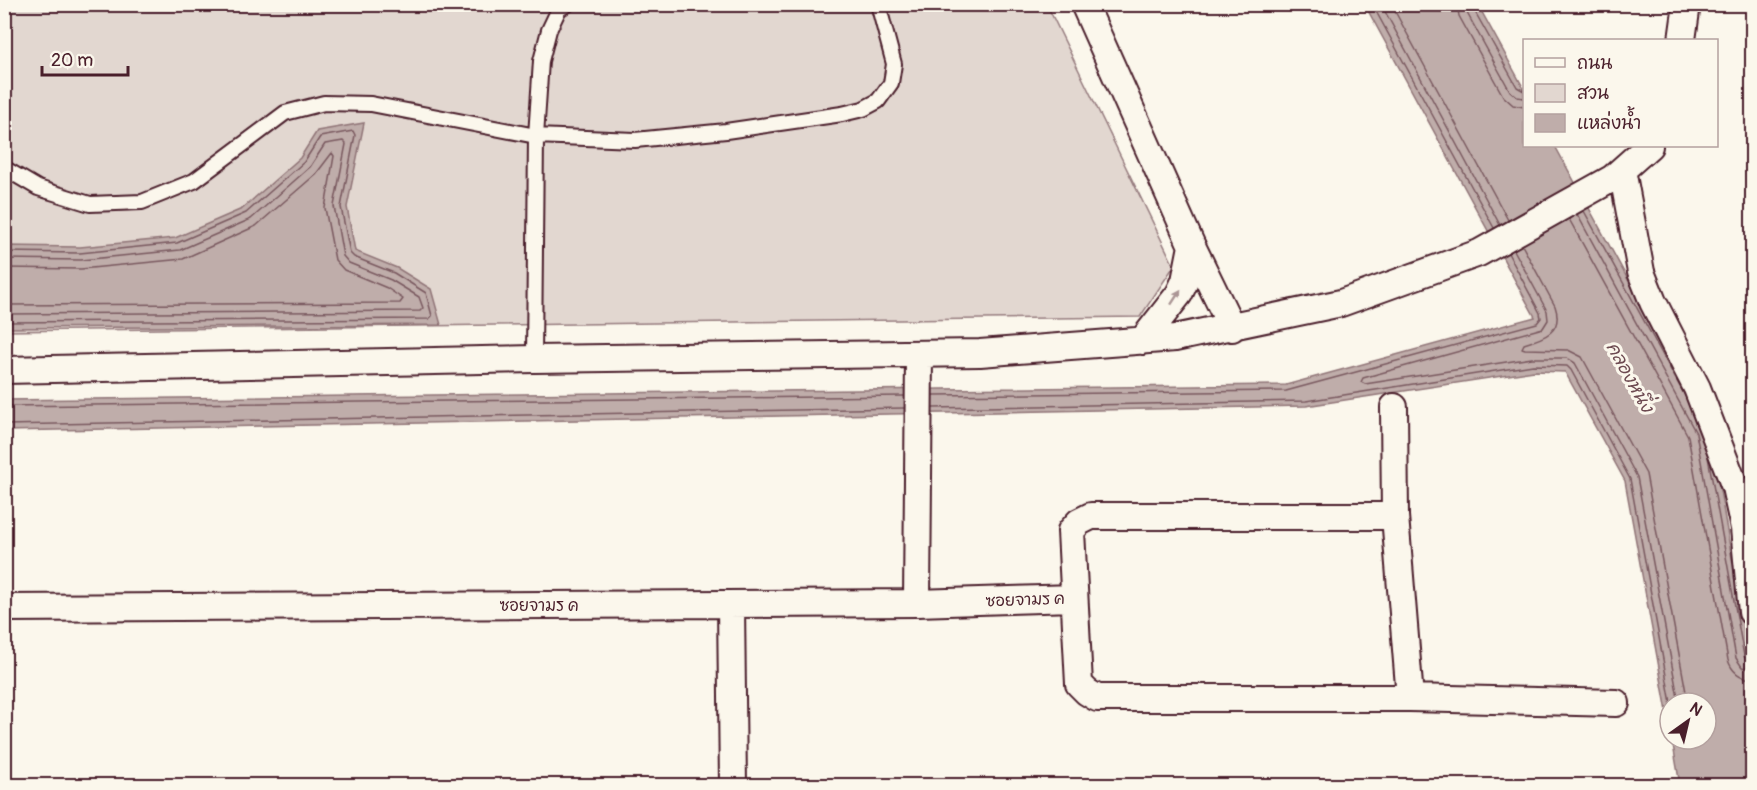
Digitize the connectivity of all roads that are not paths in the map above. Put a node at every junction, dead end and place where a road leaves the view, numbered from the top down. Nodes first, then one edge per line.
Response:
1 (568, 4) edge
2 (878, 4) edge
3 (1084, 4) edge
4 (1687, 4) edge
5 (1682, 39) edge
6 (536, 136) junction
7 (1648, 147) edge
8 (4, 168) edge
9 (1617, 174) junction
10 (1192, 246) junction
11 (1232, 328) junction
12 (1142, 340) junction
13 (919, 354) junction
14 (534, 359) junction
15 (4, 370) edge
16 (1394, 407) dead end
17 (1395, 516) junction
18 (1074, 598) junction
19 (917, 603) junction
20 (731, 604) junction
21 (4, 608) edge
22 (1752, 612) edge
23 (1410, 698) junction
24 (1616, 703) dead end
25 (733, 786) edge

1 - 6 lane
2 - 6 lane
3 - 10 street
4 - 5 street
6 - 8 lane
6 - 14 lane
7 - 9 street
9 - 11 street
9 - 22 street
10 - 11 street
12 -> 10 street
11 - 12 street
12 - 13 street
13 - 14 street
13 - 19 street
14 - 15 street
16 - 17 street
17 - 18 street
17 - 23 street
18 - 19 street, ซอยจามร ค
18 - 23 street
19 - 20 street, ซอยจามร ค
20 - 21 street, ซอยจามร ค
20 - 25 street
23 - 24 street

